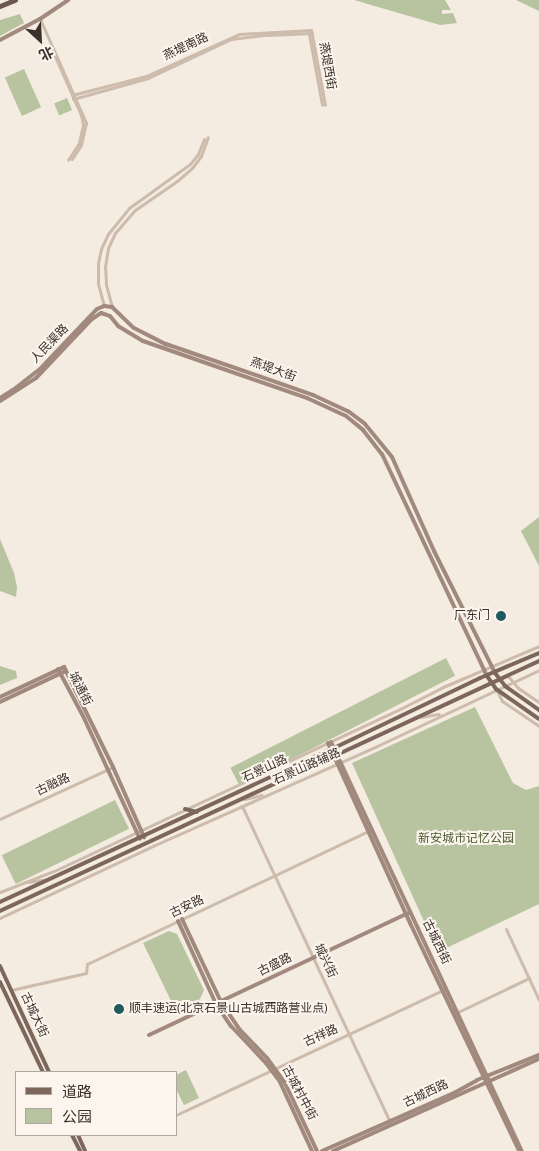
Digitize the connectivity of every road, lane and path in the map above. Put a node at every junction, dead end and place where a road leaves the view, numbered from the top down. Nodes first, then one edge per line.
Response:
1 (15, 0) edge
2 (68, 0) edge
3 (0, 6) edge
4 (39, 19) junction
5 (310, 32) joint
6 (0, 40) edge
7 (74, 96) junction
8 (323, 105) dead end
9 (70, 160) dead end
10 (104, 306) junction
11 (112, 308) junction
12 (106, 314) joint
13 (0, 398) edge
14 (0, 402) edge
15 (539, 646) edge
16 (539, 653) edge
17 (539, 661) edge
18 (491, 665) junction
19 (484, 668) junction
20 (539, 670) edge
21 (60, 671) junction
22 (495, 673) junction
23 (487, 676) junction
24 (508, 676) junction
25 (499, 680) junction
26 (513, 682) junction
27 (491, 684) junction
28 (505, 686) junction
29 (496, 689) junction
30 (0, 697) edge
31 (0, 702) edge
32 (539, 702) edge
33 (539, 710) edge
34 (444, 713) junction
35 (419, 717) junction
36 (539, 719) edge
37 (539, 726) edge
38 (329, 742) junction
39 (333, 749) junction
40 (336, 756) junction
41 (339, 763) junction
42 (113, 767) junction
43 (107, 769) junction
44 (270, 793) junction
45 (234, 801) junction
46 (242, 806) junction
47 (185, 809) junction
48 (197, 812) junction
49 (0, 819) edge
50 (139, 831) junction
51 (370, 831) junction
52 (142, 838) junction
53 (275, 876) junction
54 (52, 878) junction
55 (17, 885) junction
56 (0, 892) edge
57 (0, 902) edge
58 (0, 910) edge
59 (408, 913) junction
60 (0, 918) edge
61 (180, 920) junction
62 (506, 929) dead end
63 (313, 958) junction
64 (0, 966) edge
65 (529, 978) junction
66 (0, 982) edge
67 (444, 989) junction
68 (11, 990) junction
69 (539, 1000) edge
70 (221, 1002) junction
71 (216, 1004) junction
72 (458, 1012) junction
73 (349, 1033) junction
74 (149, 1035) dead end
75 (539, 1055) edge
76 (539, 1059) edge
77 (273, 1068) junction
78 (43, 1071) edge
79 (49, 1071) edge
80 (485, 1077) junction
81 (488, 1082) junction
82 (178, 1114) edge
83 (390, 1123) junction
84 (72, 1136) edge
85 (78, 1136) edge
86 (80, 1151) edge
87 (85, 1151) edge
88 (312, 1151) edge
89 (317, 1151) edge
90 (322, 1151) edge
91 (333, 1151) edge
92 (521, 1151) edge

1 - 3 highway
2 - 4 main road
4 - 6 main road
4 - 7 street
5 - 7 street, 燕堤南路
5 - 8 street, 燕堤西街
7 - 9 street
10 - 11 main road
10 - 11 street
10 - 13 main road, 人民渠路
11 - 18 main road, 燕堤大街
12 - 14 main road, 人民渠路
12 - 19 main road, 燕堤大街
15 - 18 street, 石景山路辅路
16 - 22 main road, 石景山路
17 - 24 main road, 石景山路
18 - 19 street, 石景山路辅路
18 - 22 main road, 燕堤大街
19 - 23 main road, 燕堤大街
19 - 38 street, 石景山路辅路
20 - 26 street, 石景山路辅路
21 - 30 main road
21 - 31 main road
21 - 42 main road, 城通街
21 - 43 main road, 城通街
22 - 23 main road, 石景山路
22 - 25 main road
23 - 27 main road
23 - 39 main road, 石景山路
24 - 25 main road, 石景山路
24 - 26 street
25 - 27 main road, 石景山路
25 - 28 main road
26 - 28 street, 石景山路辅路
26 - 32 street
27 - 29 main road
27 - 35 main road, 石景山路
28 - 29 street, 石景山路辅路
28 - 33 main road
29 - 34 street, 石景山路辅路
29 - 36 main road
29 - 37 street
34 - 35 street
34 - 41 street, 石景山路辅路
35 - 40 main road, 石景山路
38 - 39 main road, 古城西街
38 - 47 street, 石景山路辅路
39 - 40 main road, 古城西街
39 - 48 main road, 石景山路
40 - 41 main road, 古城西街
40 - 45 main road, 石景山路
41 - 44 street, 石景山路辅路
41 - 51 main road, 古城西街
42 - 43 street, 古融路
42 - 50 main road, 城通街
43 - 49 street, 古融路
43 - 50 main road, 城通街
44 - 45 street
44 - 46 street, 石景山路辅路
45 - 58 main road, 石景山路
46 - 53 street, 城兴街
46 - 60 street, 石景山路辅路
47 - 48 main road
47 - 50 street, 石景山路辅路
48 - 52 main road, 石景山路
50 - 52 main road, 城通街
50 - 55 street, 石景山路辅路
51 - 53 street, 古安路
51 - 59 main road, 古城西街
52 - 54 main road, 石景山路
53 - 61 street, 古安路
53 - 63 street, 城兴街
54 - 55 street
54 - 57 main road, 石景山路
55 - 56 street, 石景山路辅路
59 - 63 main road, 古盛路
59 - 67 main road, 古城西街
61 - 68 street, 古安路
61 - 70 main road, 古城村中街
61 - 71 main road, 古城村中街
62 - 65 street
63 - 70 main road, 古盛路
63 - 73 street, 城兴街
64 - 68 main road, 古城大街
65 - 69 street
65 - 72 street
66 - 78 main road, 古城大街
67 - 72 main road, 古城西街
67 - 73 street, 古祥路
67 - 80 main road, 古城西街
68 - 79 main road, 古城大街
70 - 71 main road, 古盛路
70 - 77 main road, 古城村中街
71 - 74 main road, 古盛路
71 - 77 main road, 古城村中街
72 - 80 main road, 古城西街
73 - 77 street, 古祥路
73 - 83 street, 城兴街
75 - 80 main road, 古城西路
76 - 81 main road, 古城西路
77 - 82 street, 古祥路
77 - 88 main road, 古城村中街
77 - 89 main road, 古城村中街
80 - 81 main road, 古城西街
80 - 83 main road, 古城西路
81 - 83 main road, 古城西路
81 - 92 main road, 古城西街
83 - 90 main road, 古城西路
83 - 91 main road, 古城西路
84 - 86 main road
85 - 87 main road

